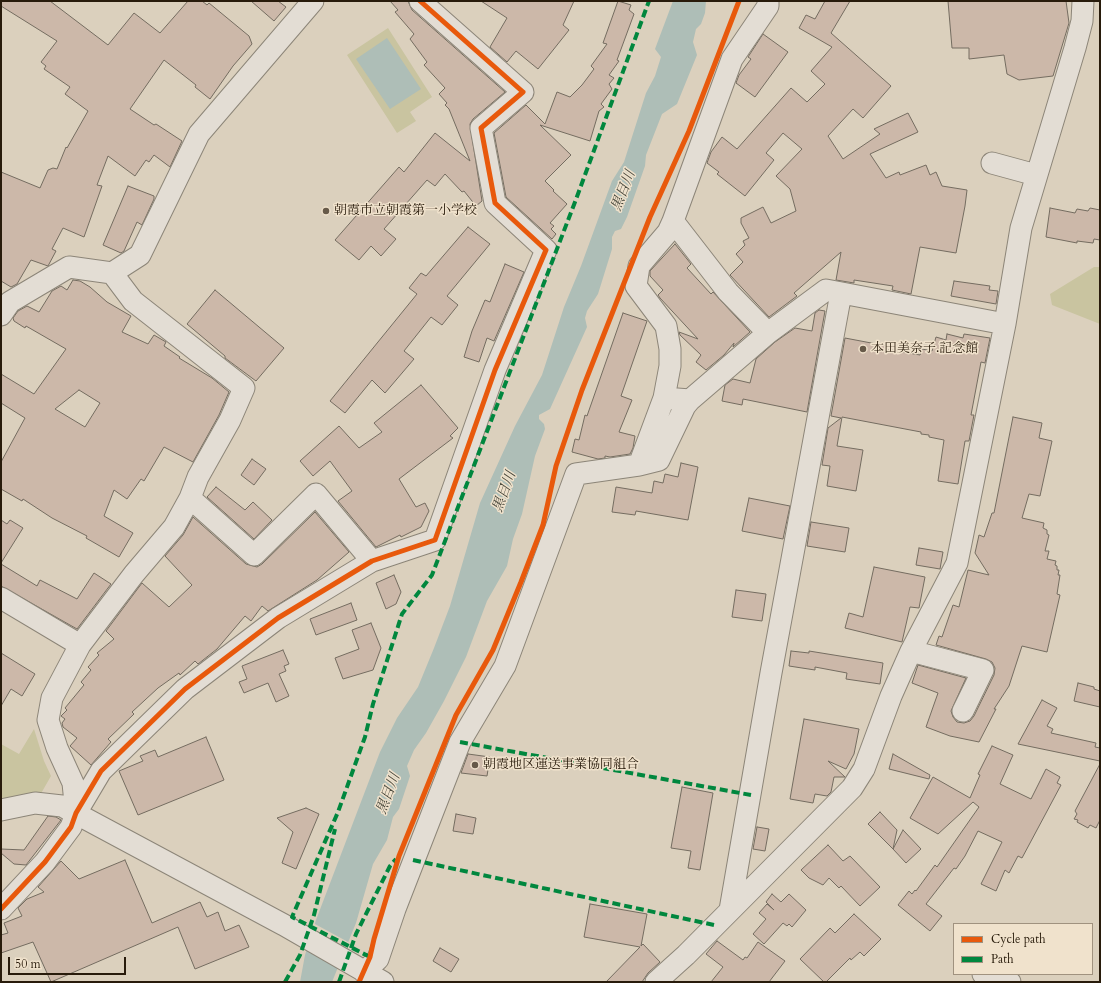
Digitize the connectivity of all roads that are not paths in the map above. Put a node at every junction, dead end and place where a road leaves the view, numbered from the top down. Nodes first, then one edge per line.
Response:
1 (313, 1) edge
2 (420, 1) edge
3 (768, 1) edge
4 (1083, 1) edge
5 (992, 163) dead end
6 (1036, 175) junction
7 (673, 221) junction
8 (112, 273) junction
9 (841, 293) junction
10 (3, 309) edge
11 (1005, 324) junction
12 (768, 333) junction
13 (664, 398) junction
14 (690, 400) junction
15 (639, 465) junction
16 (190, 498) junction
17 (372, 560) junction
18 (1, 598) edge
19 (80, 645) junction
20 (911, 651) junction
21 (963, 711) dead end
22 (1, 810) edge
23 (76, 813) junction
24 (1, 909) edge
25 (730, 910) junction
26 (364, 972) junction
27 (986, 975) edge
28 (382, 982) edge
29 (656, 982) edge
30 (1010, 982) edge

1 - 8 street
2 - 17 street
3 - 7 street
4 - 6 street
5 - 6 street
6 - 11 street
7 - 12 street
7 - 13 street
8 - 10 street
8 - 16 street
9 - 11 street
9 - 12 street
9 - 25 street
11 - 20 street
12 - 14 street
13 - 14 street
13 - 15 street
14 - 15 street
15 - 26 street
16 - 17 street
16 - 19 street
17 - 23 street
18 - 19 street
19 - 23 street
20 - 21 street
20 - 25 street
22 - 23 street
23 - 24 street
23 - 26 street
25 - 29 street
26 - 28 street
27 - 30 street

